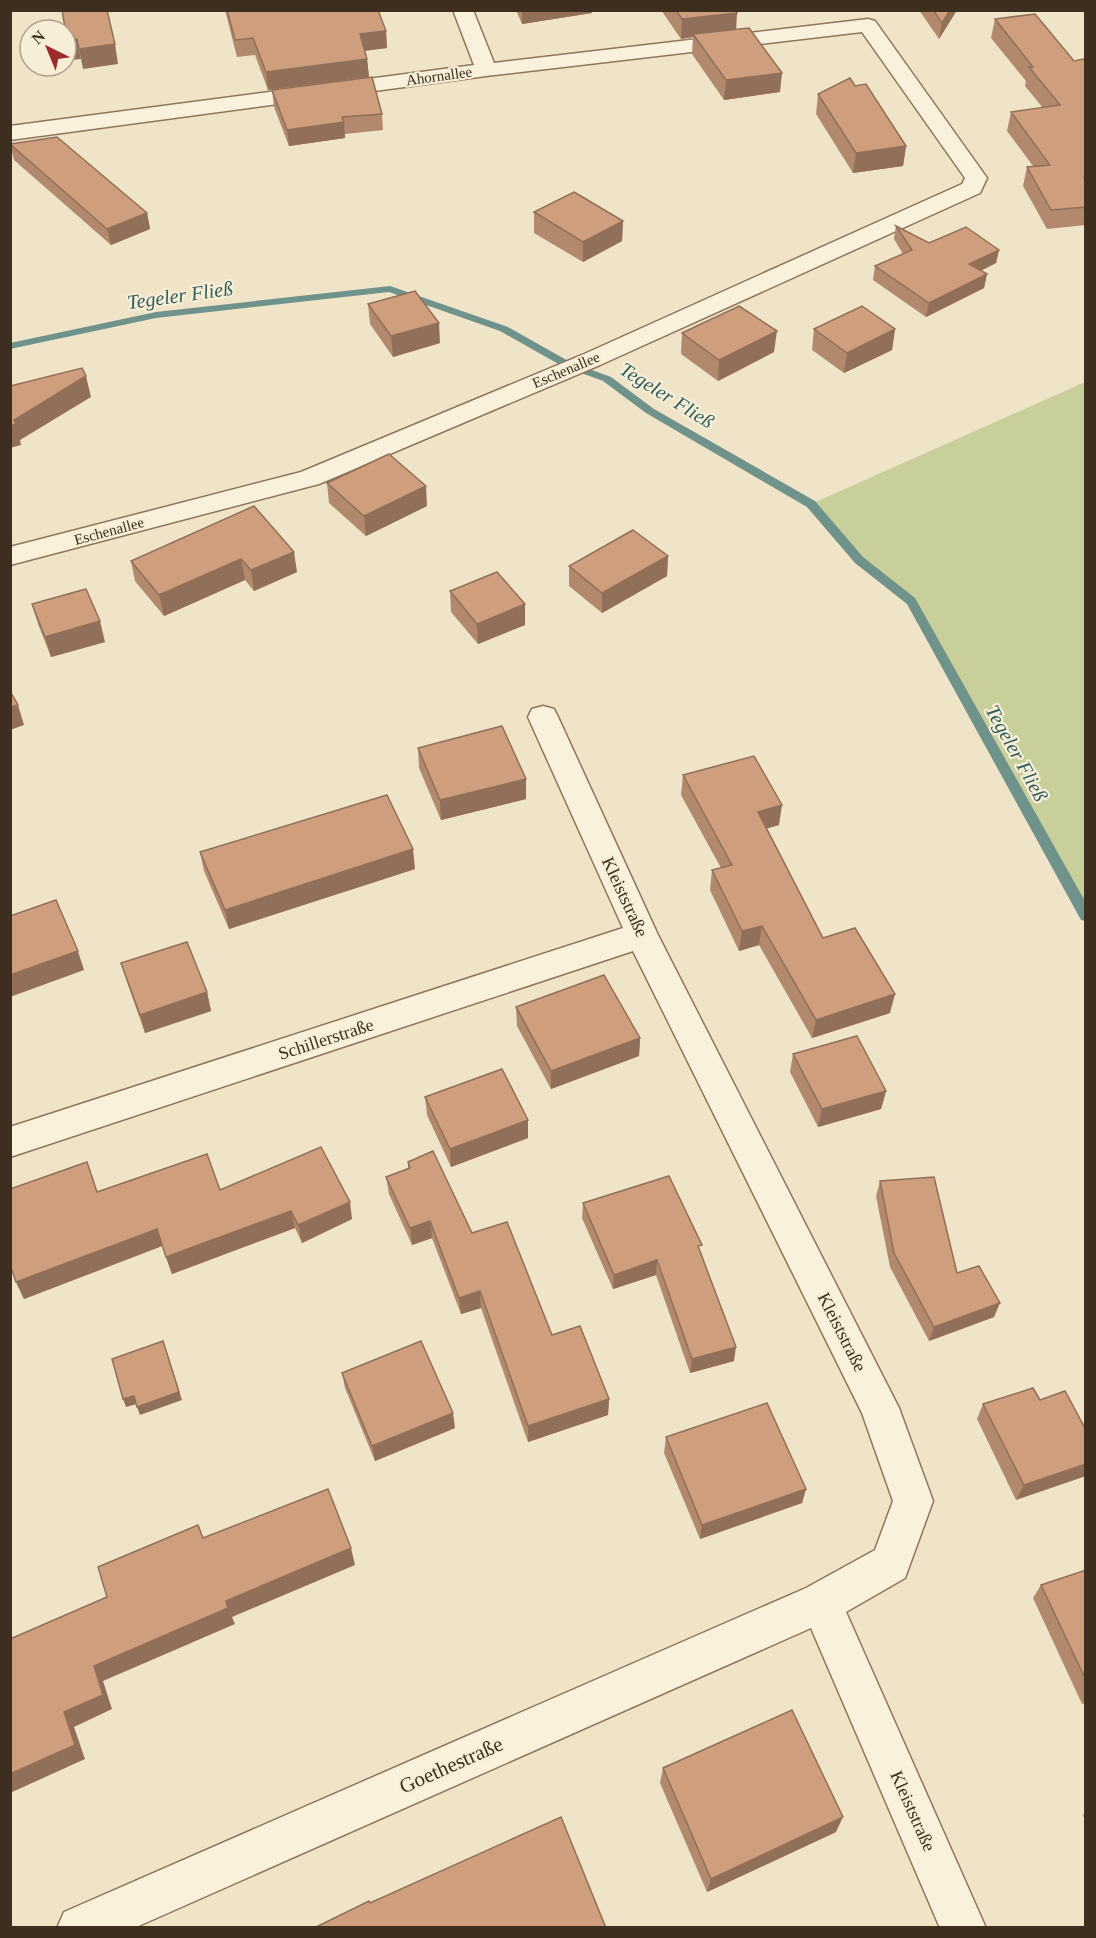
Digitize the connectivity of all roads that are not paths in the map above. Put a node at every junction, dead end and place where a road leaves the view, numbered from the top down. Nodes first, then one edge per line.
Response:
1 (463, 10) edge
2 (873, 18) edge
3 (486, 70) junction
4 (10, 133) edge
5 (10, 556) edge
6 (543, 717) dead end
7 (642, 935) junction
8 (10, 1142) edge
9 (821, 1603) junction
10 (80, 1928) edge
11 (963, 1928) edge

1 - 3 street
2 - 3 street, Ahornallee
2 - 5 street, Eschenallee
3 - 4 street, Ahornallee
6 - 7 street, Kleiststraße
7 - 8 street, Schillerstraße
7 - 9 street, Kleiststraße
9 - 10 street, Goethestraße
9 - 11 street, Kleiststraße

